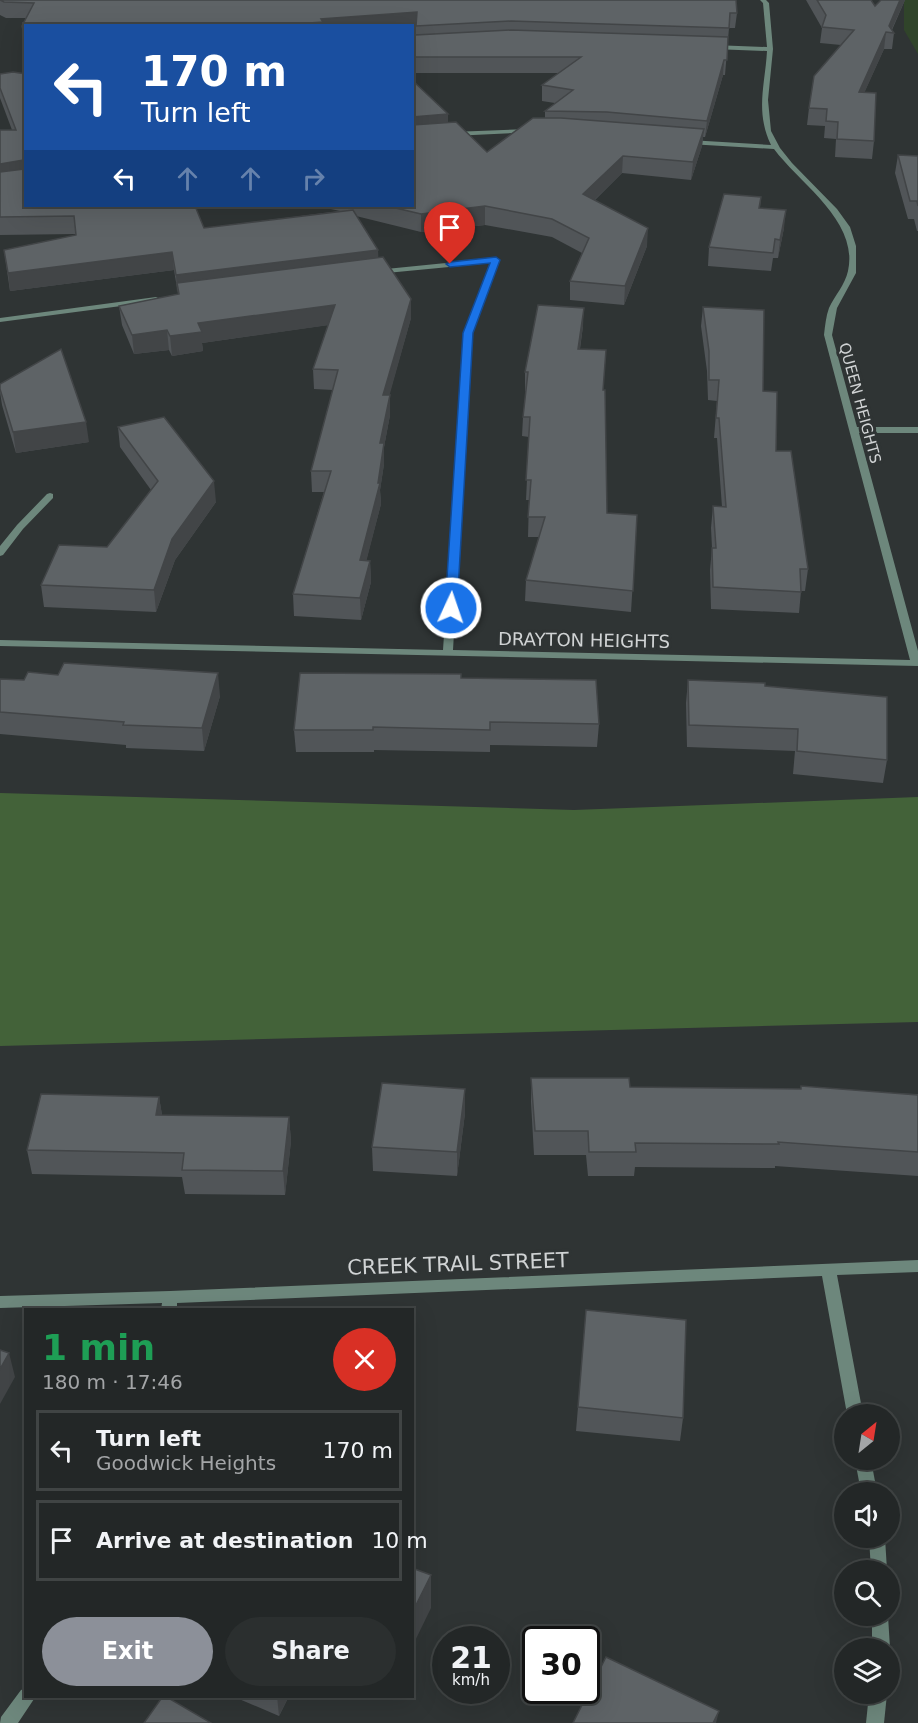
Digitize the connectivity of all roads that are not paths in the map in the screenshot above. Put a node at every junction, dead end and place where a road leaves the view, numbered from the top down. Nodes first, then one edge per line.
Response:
1 (764, 0) edge
2 (699, 46) edge
3 (770, 49) junction
4 (543, 131) edge
5 (443, 135) edge
6 (682, 141) edge
7 (775, 147) junction
8 (364, 274) edge
9 (165, 298) edge
10 (0, 320) edge
11 (853, 430) junction
12 (918, 430) edge
13 (50, 496) dead end
14 (0, 553) edge
15 (0, 643) edge
16 (448, 653) junction
17 (916, 663) joint
18 (918, 1266) edge
19 (828, 1269) junction
20 (0, 1302) edge
21 (170, 1303) edge
22 (853, 1404) edge
23 (26, 1698) edge
24 (877, 1704) edge
25 (7, 1723) edge
26 (875, 1723) edge

1 - 3 street, QUEEN HEIGHTS
2 - 3 street
3 - 7 street, QUEEN HEIGHTS
4 - 5 street
6 - 7 street
7 - 11 street, QUEEN HEIGHTS
8 - 16 street
9 - 10 street
11 - 12 street
11 - 17 street, QUEEN HEIGHTS
13 - 14 street
15 - 16 street, DRAYTON HEIGHTS
16 - 17 street, DRAYTON HEIGHTS
18 - 19 street, CREEK TRAIL STREET
19 - 21 street, CREEK TRAIL STREET
19 - 22 street
20 - 21 street, CREEK TRAIL STREET
23 - 25 street
24 - 26 street

